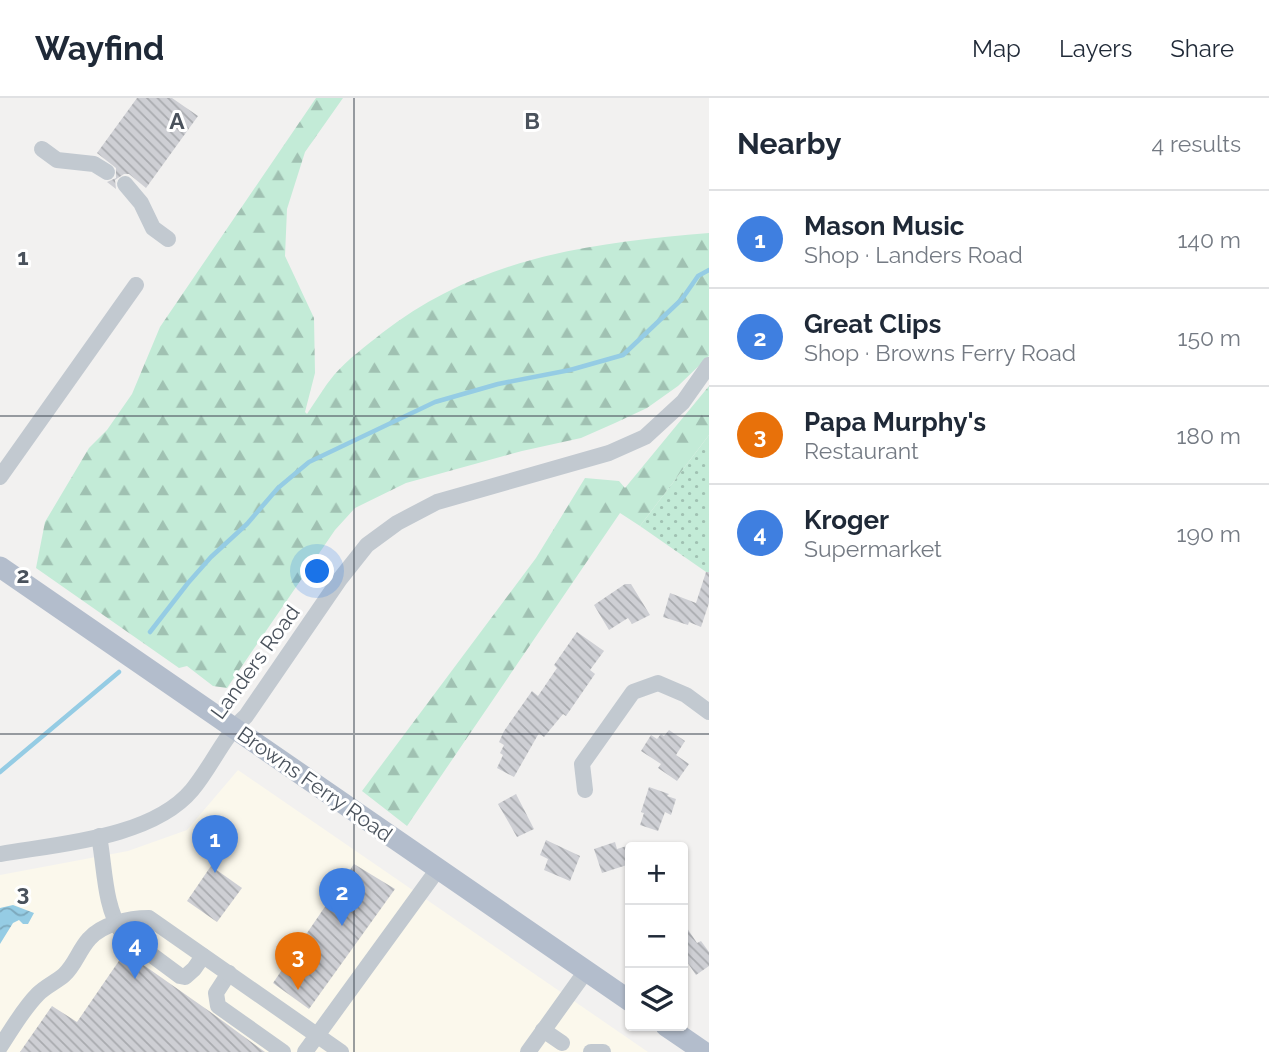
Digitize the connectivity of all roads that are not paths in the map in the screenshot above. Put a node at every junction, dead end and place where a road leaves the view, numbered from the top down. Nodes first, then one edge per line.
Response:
1 (42, 149) dead end
2 (107, 172) dead end
3 (125, 184) dead end
4 (168, 239) dead end
5 (136, 285) dead end
6 (709, 365) edge
7 (0, 477) edge
8 (0, 567) edge
9 (709, 712) edge
10 (233, 728) junction
11 (585, 790) dead end
12 (99, 836) junction
13 (0, 854) edge
14 (438, 869) junction
15 (116, 924) junction
16 (203, 956) junction
17 (586, 971) junction
18 (229, 973) junction
19 (625, 998) edge
20 (543, 1030) junction
21 (673, 1031) edge
22 (317, 1035) junction
23 (562, 1043) dead end
24 (0, 1047) edge
25 (283, 1052) edge
26 (305, 1052) edge
27 (341, 1052) edge
28 (528, 1052) edge
29 (591, 1052) edge
30 (602, 1052) edge
31 (704, 1052) edge

1 - 2 street
3 - 4 street
5 - 7 street
6 - 10 street, Landers Road
8 - 10 main road, Browns Ferry Road
9 - 11 street
10 - 12 street, Landers Road
10 - 14 main road, Browns Ferry Road
12 - 13 street, Landers Road
12 - 15 street
14 - 17 main road, Browns Ferry Road
14 - 22 street
15 - 16 street
15 - 16 street
15 - 24 street
16 - 18 street
17 - 19 main road, Browns Ferry Road
17 - 20 street
18 - 22 street
18 - 25 street
20 - 23 street
20 - 28 street
21 - 31 main road
22 - 26 street
22 - 27 street
29 - 30 street

